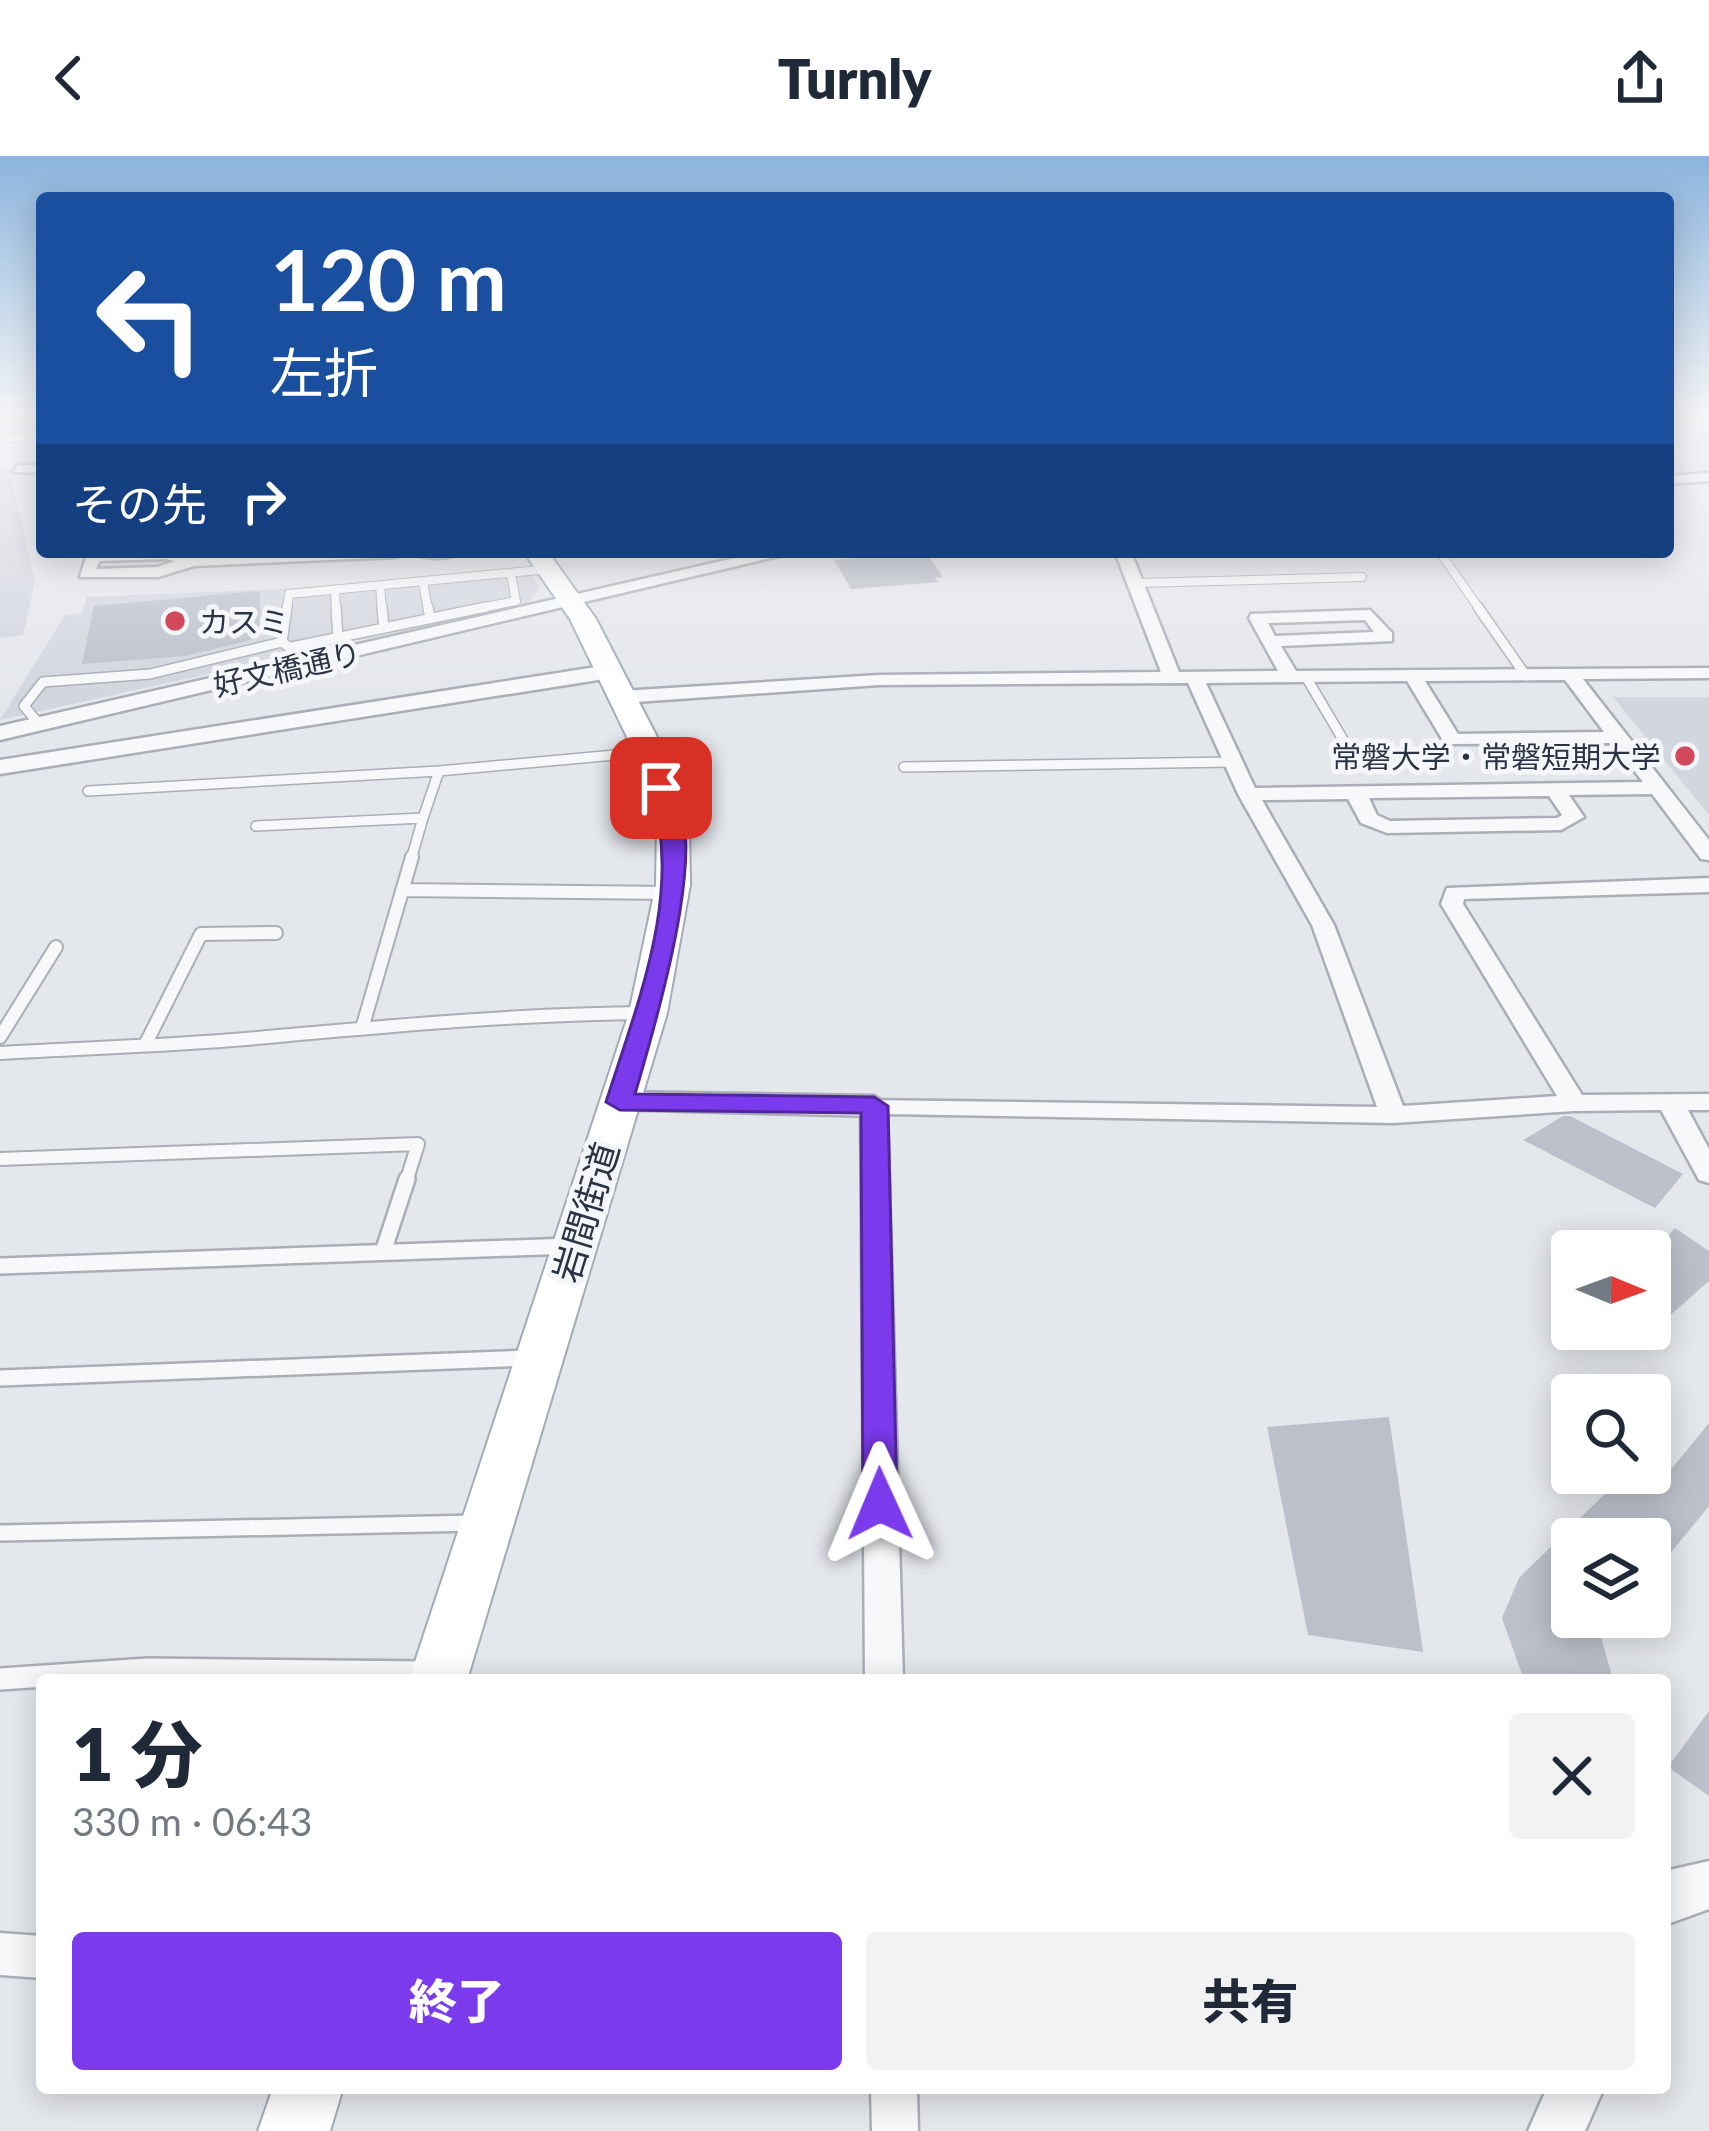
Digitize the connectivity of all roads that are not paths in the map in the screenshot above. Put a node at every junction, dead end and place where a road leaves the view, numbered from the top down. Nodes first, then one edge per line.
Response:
1 (94, 558) edge
2 (180, 558) edge
3 (260, 558) edge
4 (761, 558) edge
5 (1126, 558) edge
6 (1443, 558) edge
7 (192, 561) junction
8 (542, 561) edge
9 (512, 575) junction
10 (1362, 577) dead end
11 (466, 578) junction
12 (423, 582) junction
13 (1138, 583) junction
14 (380, 586) junction
15 (335, 590) junction
16 (573, 603) junction
17 (472, 609) junction
18 (430, 618) junction
19 (384, 628) junction
20 (338, 638) junction
21 (1270, 641) junction
22 (295, 650) junction
23 (1709, 673) edge
24 (1526, 676) junction
25 (1571, 676) junction
26 (1298, 677) junction
27 (1414, 677) junction
28 (1183, 678) junction
29 (615, 685) junction
30 (39, 724) junction
31 (0, 733) edge
32 (1619, 737) junction
33 (1348, 748) dead end
34 (648, 752) junction
35 (1233, 761) junction
36 (0, 766) edge
37 (904, 766) dead end
38 (439, 771) junction
39 (1659, 788) junction
40 (88, 790) dead end
41 (1556, 790) junction
42 (1356, 793) junction
43 (1248, 794) junction
44 (423, 818) junction
45 (256, 826) dead end
46 (1709, 854) edge
47 (1709, 885) edge
48 (402, 890) junction
49 (672, 893) junction
50 (275, 933) dead end
51 (56, 946) dead end
52 (648, 1013) junction
53 (363, 1024) junction
54 (0, 1037) edge
55 (146, 1043) junction
56 (0, 1053) edge
57 (620, 1102) junction
58 (1670, 1102) junction
59 (1709, 1102) edge
60 (1574, 1103) junction
61 (874, 1106) junction
62 (1393, 1115) junction
63 (0, 1159) edge
64 (1709, 1174) edge
65 (573, 1246) junction
66 (384, 1249) junction
67 (0, 1266) edge
68 (540, 1358) junction
69 (0, 1378) edge
70 (488, 1522) junction
71 (0, 1533) edge
72 (82, 1674) edge
73 (343, 1674) edge
74 (441, 1674) edge
75 (884, 1674) edge
76 (36, 1677) edge
77 (0, 1679) edge
78 (1709, 1885) edge
79 (1671, 1895) edge
80 (0, 1954) edge
81 (36, 1957) edge
82 (306, 2094) edge
83 (894, 2094) edge
84 (1573, 2094) edge
85 (294, 2131) edge
86 (895, 2131) edge
87 (1556, 2131) edge

1 - 7 street
2 - 7 street
3 - 7 street
4 - 16 street, 好文橋通り
5 - 13 street
6 - 24 lane
8 - 9 lane
8 - 16 main road, 岩間街道
9 - 11 lane
9 - 17 lane
10 - 13 lane
11 - 12 lane
11 - 17 lane
12 - 14 lane
12 - 18 lane
13 - 28 street
14 - 15 lane
14 - 19 lane
15 - 20 lane
15 - 22 lane
16 - 22 street, 好文橋通り
16 - 29 main road, 岩間街道
17 - 18 lane
18 - 19 lane
19 - 20 lane
20 - 22 lane
21 - 21 street
21 - 26 street
22 - 30 street, 好文橋通り
22 - 30 lane
23 - 25 street
24 - 25 street
24 - 27 street
25 - 32 street
26 - 27 street
26 - 28 street
26 - 33 lane
27 - 32 street
28 - 29 street
28 - 35 street
29 - 34 main road, 岩間街道
29 - 36 street
30 - 31 street, 好文橋通り
32 - 39 street
34 - 38 lane
34 - 49 main road, 岩間街道
35 - 37 lane
35 - 43 street
38 - 40 lane
38 - 44 lane
39 - 41 street
39 - 46 street
41 - 42 street
41 - 42 street
42 - 43 street
43 - 62 street
44 - 45 lane
44 - 48 lane
47 - 60 street
48 - 49 lane
48 - 53 lane
49 - 52 main road, 岩間街道
50 - 55 lane
51 - 54 lane
52 - 53 lane
52 - 57 main road, 岩間街道
53 - 55 lane
55 - 56 lane
57 - 61 street
57 - 65 main road, 岩間街道
58 - 59 street
58 - 60 street
58 - 64 street
60 - 62 street
61 - 62 street
61 - 75 street
63 - 66 lane
65 - 66 lane
65 - 68 main road, 岩間街道
66 - 67 lane
68 - 69 lane
68 - 70 main road, 岩間街道
70 - 71 lane
70 - 74 main road, 岩間街道
72 - 73 lane
76 - 77 lane
78 - 79 street
80 - 81 street
82 - 85 main road
83 - 86 street
84 - 87 street

